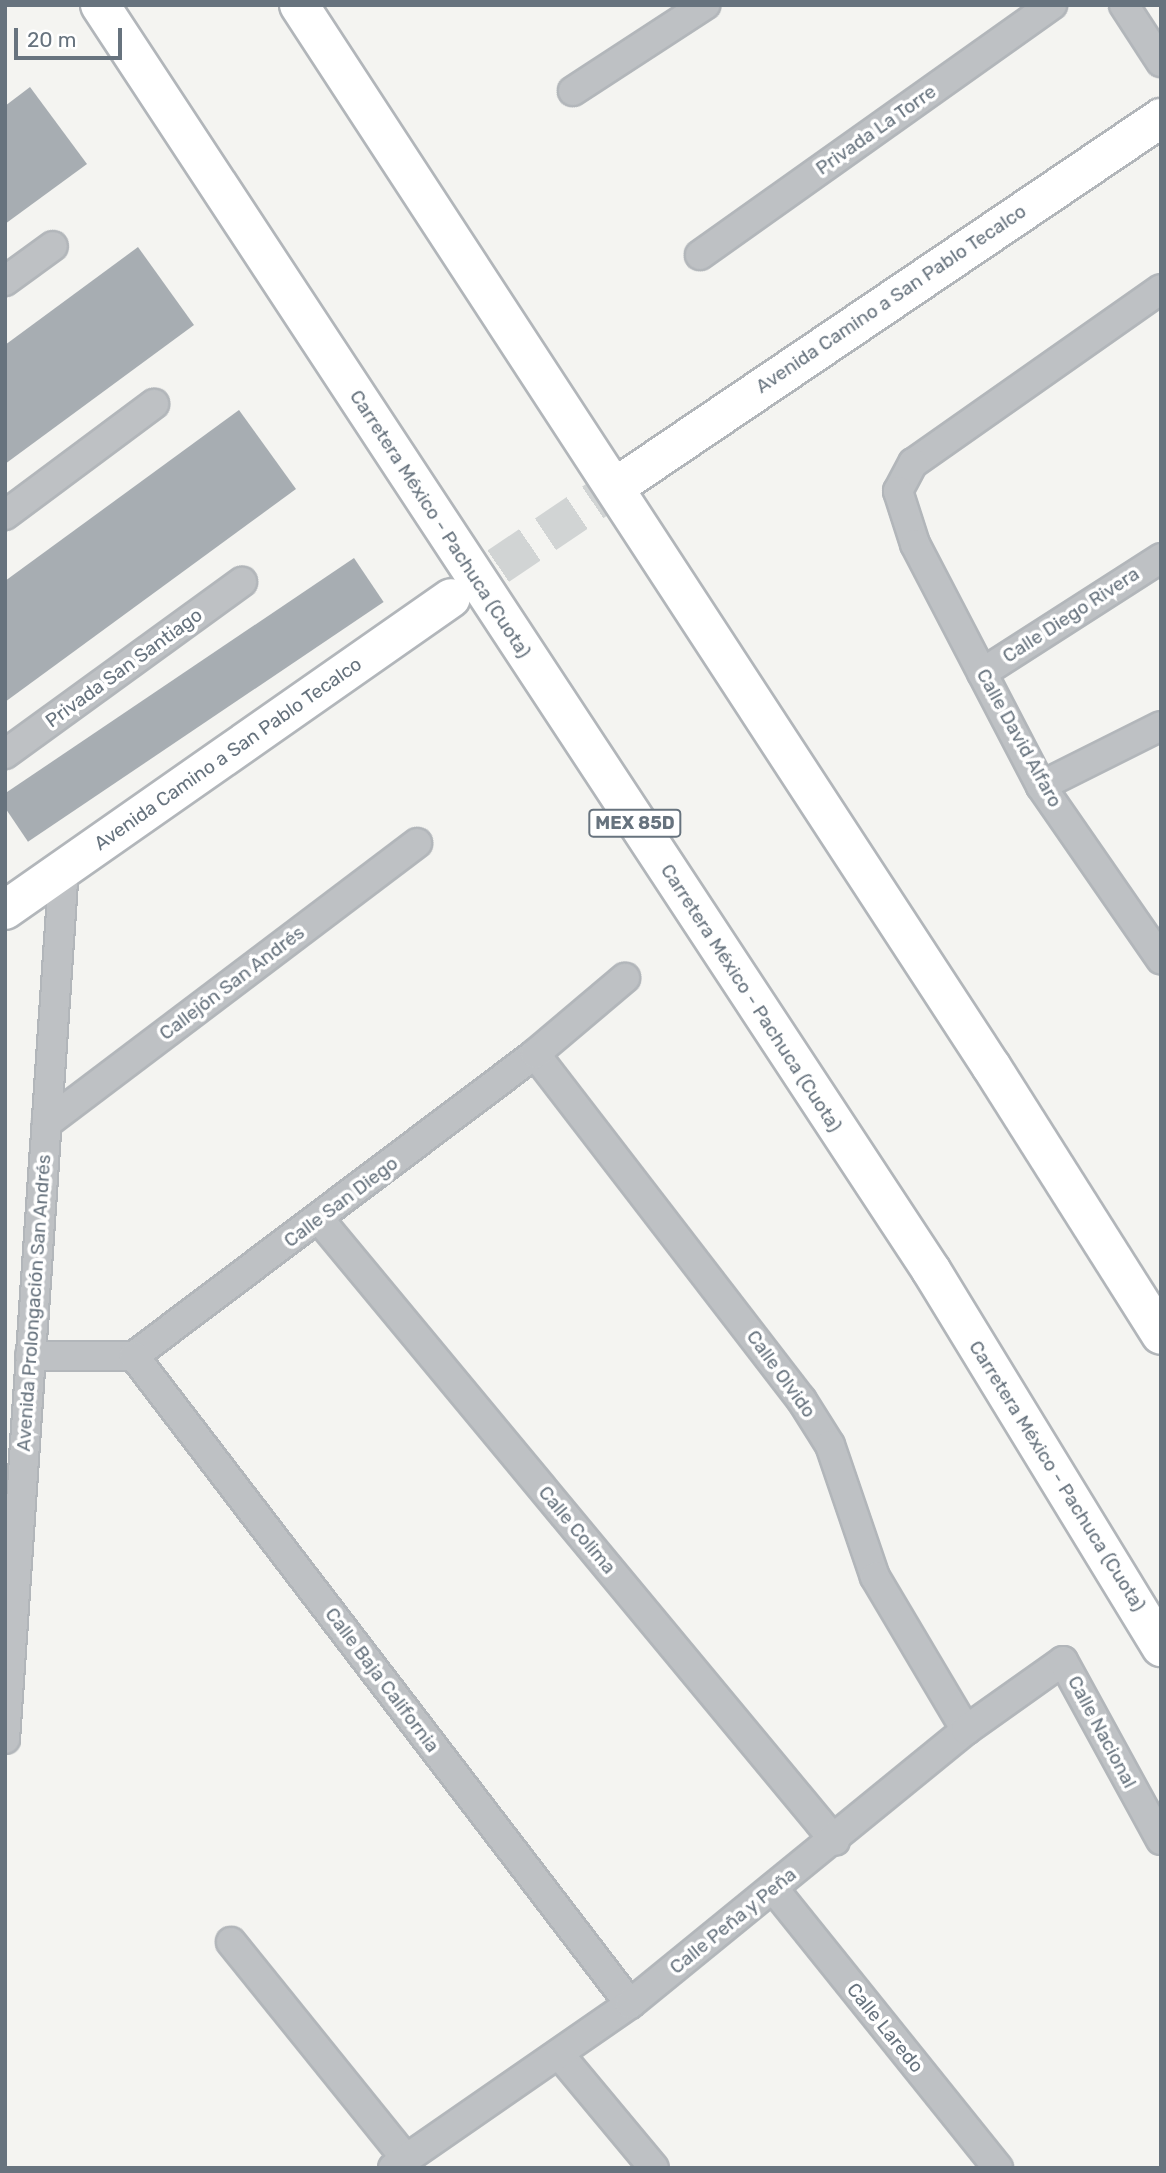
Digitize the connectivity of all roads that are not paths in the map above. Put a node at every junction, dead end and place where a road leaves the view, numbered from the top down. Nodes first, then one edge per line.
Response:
1 (100, 5) edge
2 (299, 5) edge
3 (705, 5) edge
4 (1052, 5) edge
5 (1124, 5) edge
6 (1161, 62) edge
7 (573, 92) dead end
8 (1161, 118) edge
9 (53, 246) dead end
10 (700, 256) dead end
11 (5, 281) edge
12 (1161, 289) edge
13 (154, 404) dead end
14 (623, 482) tunnel mouth
15 (5, 515) edge
16 (1161, 558) edge
17 (242, 582) dead end
18 (451, 598) tunnel mouth
19 (982, 673) junction
20 (1161, 726) edge
21 (5, 754) edge
22 (1041, 786) junction
23 (417, 843) dead end
24 (64, 867) junction
25 (5, 910) edge
26 (1161, 959) edge
27 (625, 978) dead end
28 (535, 1054) junction
29 (47, 1123) junction
30 (319, 1219) junction
31 (1161, 1335) edge
32 (30, 1356) junction
33 (134, 1356) junction
34 (1161, 1647) edge
35 (1063, 1661) joint
36 (966, 1730) junction
37 (5, 1739) edge
38 (1161, 1840) edge
39 (835, 1841) junction
40 (773, 1888) junction
41 (231, 1942) dead end
42 (630, 2004) junction
43 (559, 2054) junction
44 (400, 2164) edge
45 (654, 2168) edge
46 (998, 2168) edge

1 - 34 main road, Carretera México - Pachuca (Cuota) / MEX 85D
2 - 31 main road
3 - 7 street
4 - 10 street, Privada La Torre
5 - 6 street
8 - 14 main road, Avenida Camino a San Pablo Tecalco
9 - 11 street
12 - 19 street, Calle David Alfaro
13 - 15 street
16 - 19 street, Calle Diego Rivera
17 - 21 street, Privada San Santiago
18 - 24 main road, Avenida Camino a San Pablo Tecalco
19 - 22 street, Calle David Alfaro
20 - 22 street
22 - 26 street, Calle David Alfaro
23 - 29 street, Callejón San Andrés
24 - 25 main road, Avenida Camino a San Pablo Tecalco
24 - 29 street, Avenida Prolongación San Andrés
27 - 28 street, Calle San Diego
28 - 30 street, Calle San Diego
28 - 36 street, Calle Olvido
29 - 32 street, Avenida Prolongación San Andrés
30 - 33 street, Calle San Diego
30 - 39 street, Calle Colima
32 - 33 street
32 - 37 street, Avenida Prolongación San Andrés
33 - 42 street, Calle Baja California
35 - 36 street, Calle Peña y Peña
35 - 38 street, Calle Nacional
36 - 39 street, Calle Peña y Peña
39 - 40 street, Calle Peña y Peña
40 - 42 street, Calle Peña y Peña
40 - 46 street, Calle Laredo
41 - 44 street
42 - 43 street, Calle Peña y Peña
43 - 44 street, Calle Peña y Peña
43 - 45 street

